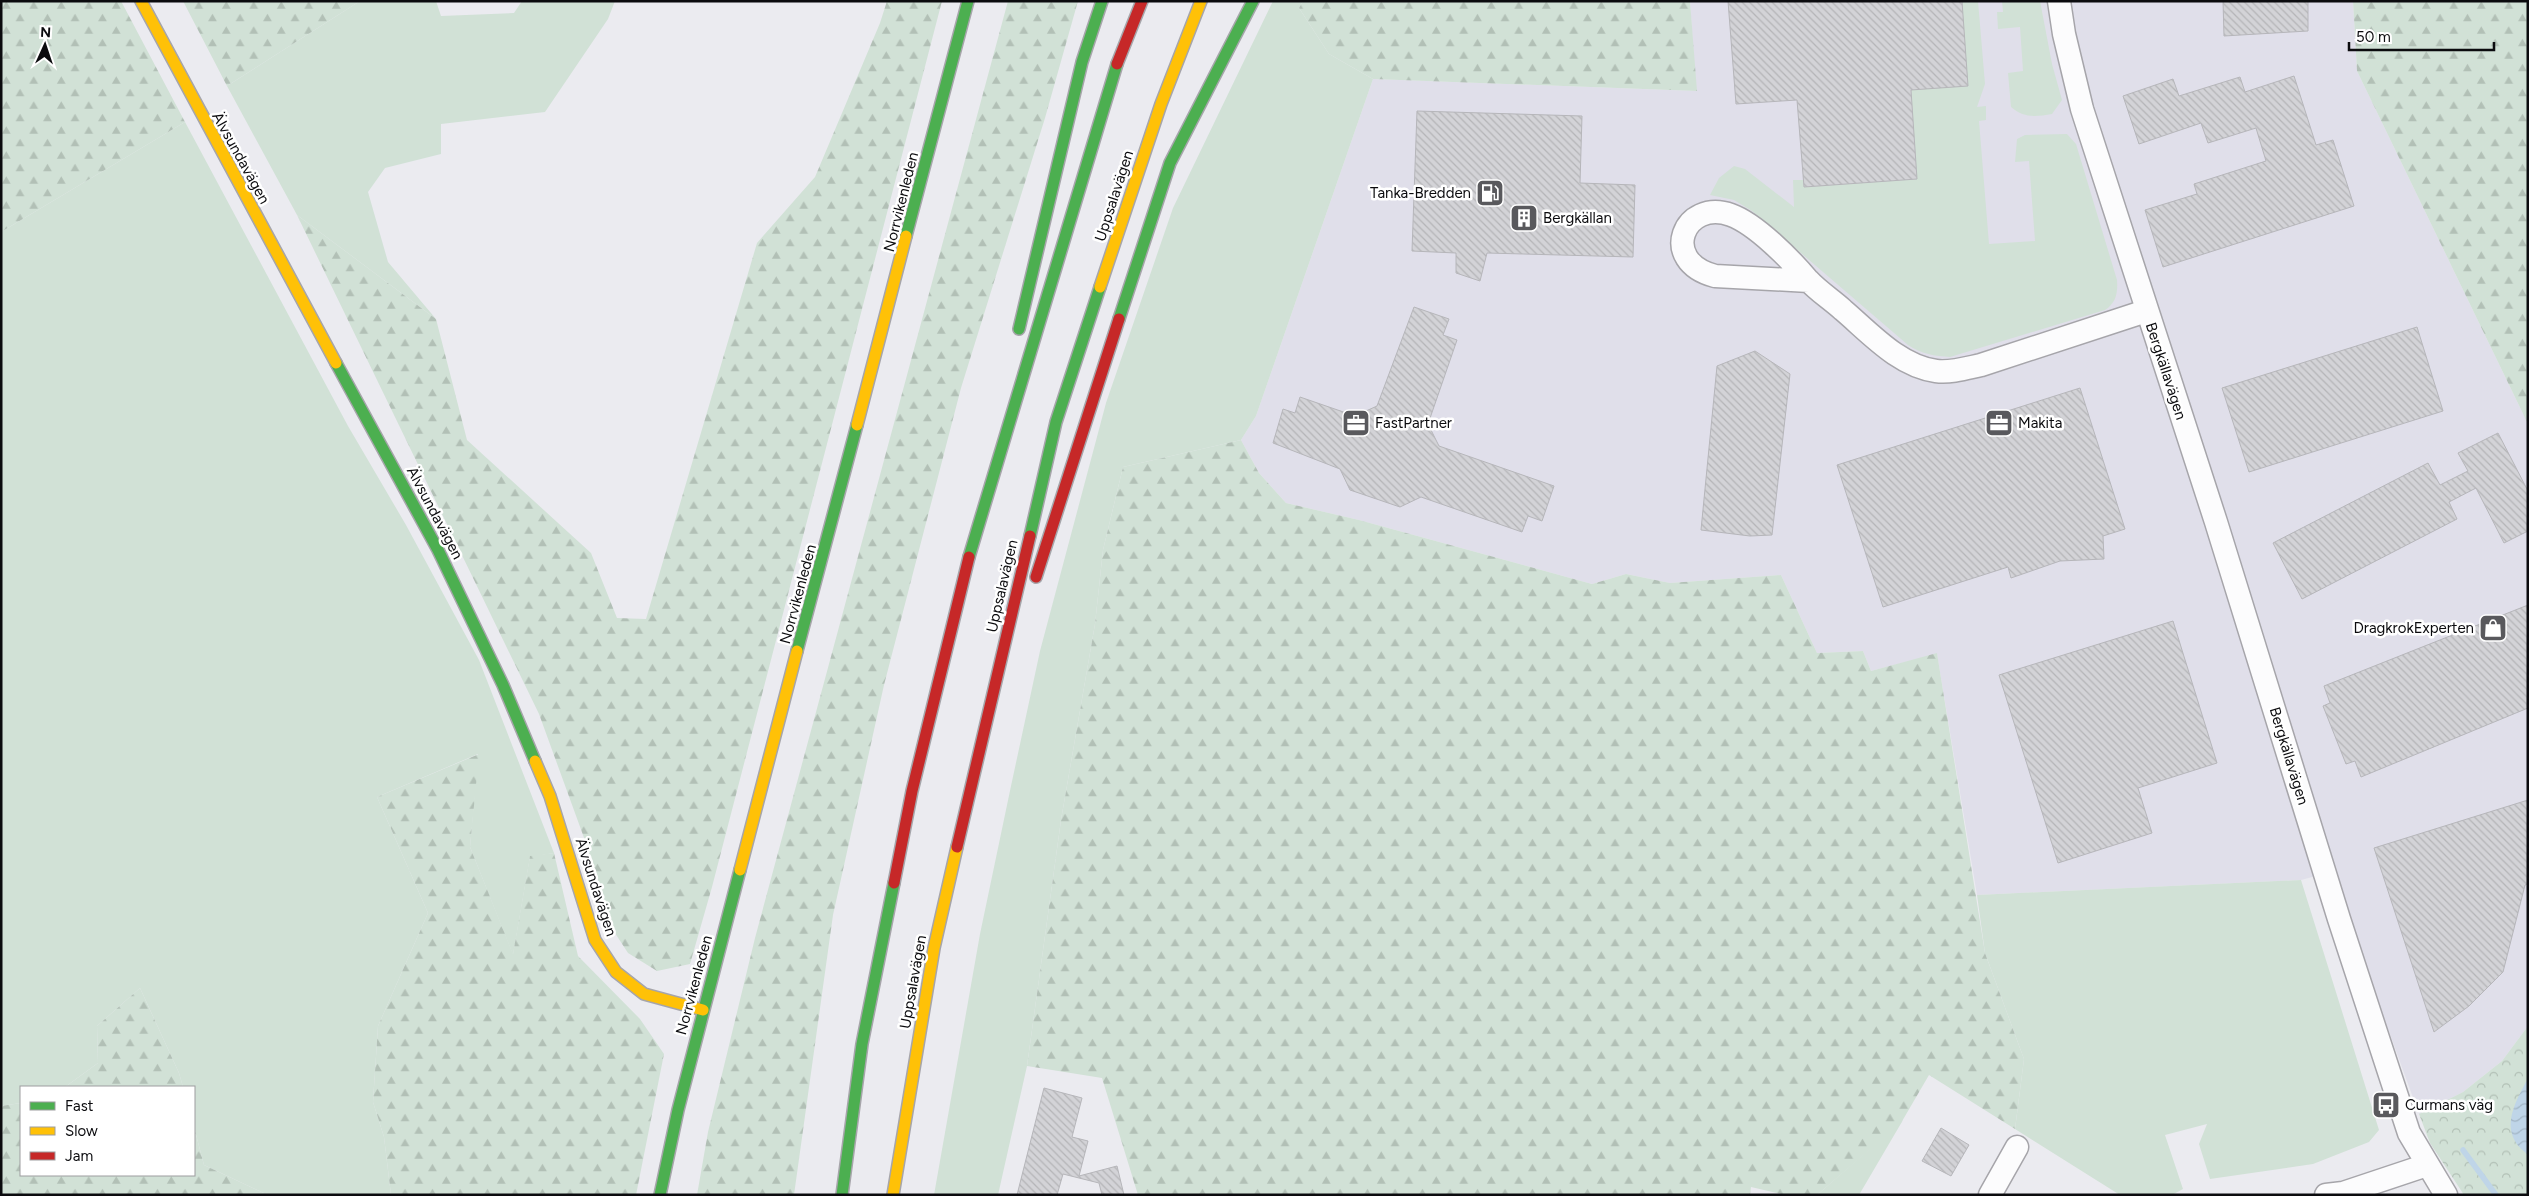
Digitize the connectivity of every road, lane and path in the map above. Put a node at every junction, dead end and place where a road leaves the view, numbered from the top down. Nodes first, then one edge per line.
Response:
1 (142, 1) edge
2 (968, 1) edge
3 (1102, 1) edge
4 (1142, 1) edge
5 (1201, 1) edge
6 (1253, 1) edge
7 (2059, 1) edge
8 (1809, 281) junction
9 (2146, 311) junction
10 (1015, 344) dead end
11 (1000, 411) dead end
12 (973, 543) junction
13 (1033, 587) dead end
14 (1024, 615) dead end
15 (978, 756) junction
16 (703, 1010) junction
17 (2017, 1147) dead end
18 (2426, 1164) junction
19 (660, 1195) edge
20 (842, 1195) edge
21 (894, 1195) edge
22 (1990, 1195) edge
23 (2326, 1195) edge
24 (2446, 1195) edge

1 - 16 main road, Älvsundavägen
2 - 16 main road, Norrvikenleden
3 - 10 main road
4 - 12 main road
5 - 15 main road, Uppsalavägen
6 - 13 main road
7 - 9 street, Bergkällavägen
8 - 8 street, Bergkällavägen
8 - 9 street, Bergkällavägen
9 - 18 street, Bergkällavägen
11 - 12 main road
12 - 20 main road
14 - 15 main road
15 - 21 main road, Uppsalavägen
16 - 19 main road, Norrvikenleden
17 - 22 street
18 - 23 street
18 - 24 street, Bergkällavägen

